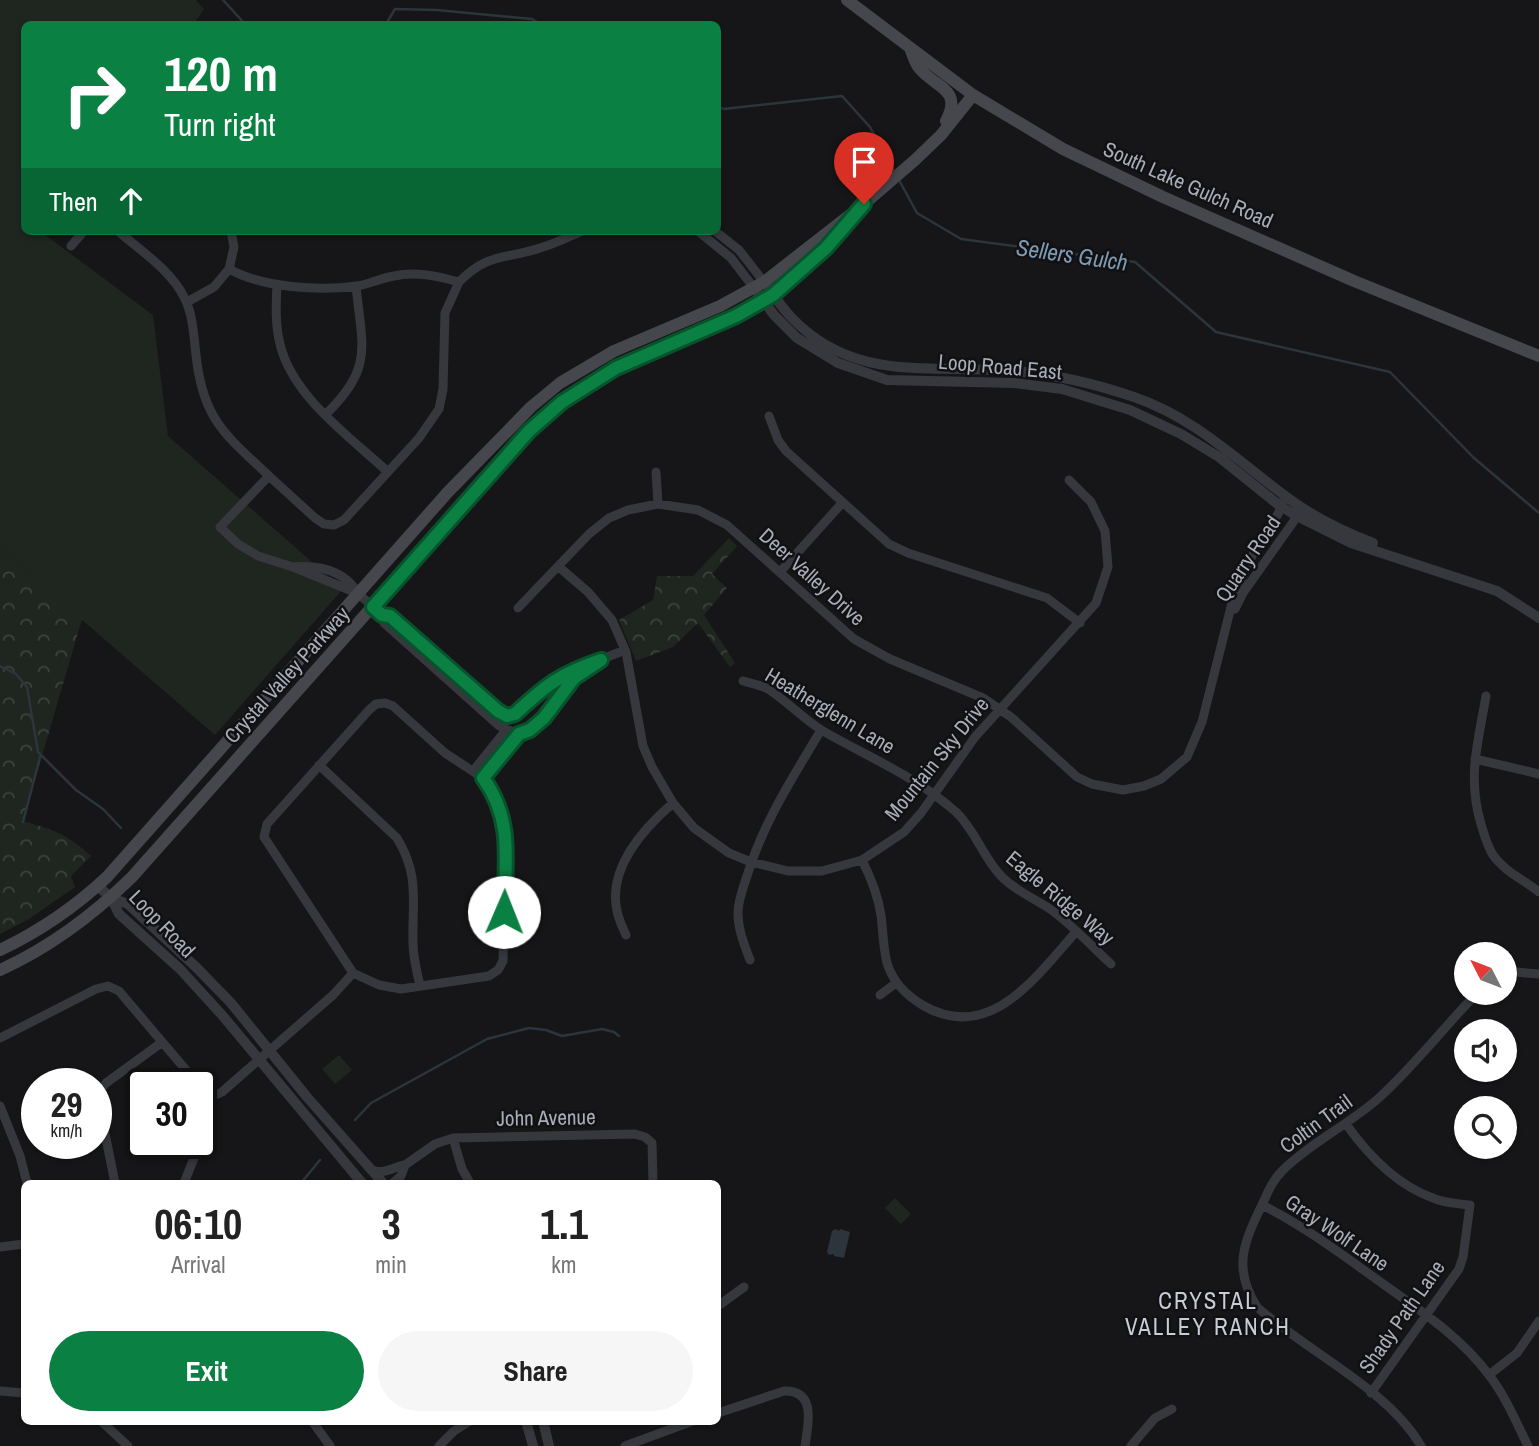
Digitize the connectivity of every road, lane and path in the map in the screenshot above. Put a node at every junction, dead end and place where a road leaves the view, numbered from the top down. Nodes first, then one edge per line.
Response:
1 (847, 0) edge
2 (910, 48) junction
3 (973, 95) junction
4 (993, 107) junction
5 (941, 135) junction
6 (864, 204) junction
7 (81, 235) edge
8 (123, 235) edge
9 (232, 235) edge
10 (572, 235) edge
11 (703, 235) edge
12 (720, 235) edge
13 (71, 246) dead end
14 (229, 270) junction
15 (458, 282) junction
16 (277, 284) junction
17 (759, 285) junction
18 (356, 286) junction
19 (768, 298) junction
20 (187, 302) junction
21 (1539, 356) edge
22 (326, 414) junction
23 (769, 416) dead end
24 (388, 472) junction
25 (656, 472) dead end
26 (269, 476) junction
27 (1069, 480) dead end
28 (1283, 501) junction
29 (843, 502) junction
30 (658, 504) junction
31 (1300, 512) junction
32 (559, 567) junction
33 (780, 572) junction
34 (358, 593) junction
35 (518, 608) dead end
36 (377, 611) junction
37 (1539, 618) edge
38 (1229, 620) junction
39 (1080, 623) junction
40 (625, 650) junction
41 (601, 660) junction
42 (743, 681) dead end
43 (1486, 696) dead end
44 (999, 709) junction
45 (506, 730) junction
46 (821, 730) junction
47 (519, 734) junction
48 (1475, 759) junction
49 (319, 765) junction
50 (473, 771) junction
51 (1539, 774) edge
52 (483, 778) junction
53 (934, 795) junction
54 (673, 803) junction
55 (862, 860) junction
56 (751, 862) junction
57 (98, 886) junction
58 (1539, 892) edge
59 (111, 898) junction
60 (1076, 932) junction
61 (626, 935) dead end
62 (0, 950) edge
63 (750, 960) dead end
64 (1111, 964) dead end
65 (0, 970) edge
66 (1517, 972) edge
67 (353, 973) junction
68 (1539, 974) edge
69 (896, 983) junction
70 (420, 986) junction
71 (880, 995) dead end
72 (1466, 1005) edge
73 (0, 1038) edge
74 (161, 1043) junction
75 (270, 1050) junction
76 (257, 1061) junction
77 (184, 1068) edge
78 (217, 1094) edge
79 (0, 1106) edge
80 (1346, 1124) junction
81 (453, 1138) junction
82 (194, 1159) edge
83 (405, 1166) junction
84 (372, 1170) junction
85 (26, 1180) edge
86 (114, 1180) edge
87 (185, 1180) edge
88 (359, 1180) edge
89 (380, 1180) edge
90 (396, 1180) edge
91 (468, 1180) edge
92 (653, 1180) edge
93 (1262, 1205) junction
94 (21, 1244) edge
95 (0, 1247) edge
96 (744, 1287) dead end
97 (721, 1304) edge
98 (1426, 1315) junction
99 (1539, 1321) edge
100 (1489, 1375) junction
101 (0, 1391) edge
102 (21, 1393) edge
103 (1371, 1393) junction
104 (1172, 1409) dead end
105 (721, 1412) edge
106 (105, 1425) edge
107 (315, 1425) edge
108 (464, 1425) edge
109 (527, 1425) edge
110 (544, 1425) edge
111 (675, 1425) edge
112 (128, 1446) edge
113 (330, 1446) edge
114 (439, 1446) edge
115 (533, 1446) edge
116 (549, 1446) edge
117 (625, 1446) edge
118 (805, 1446) edge
119 (1130, 1446) edge
120 (1421, 1446) edge
121 (1528, 1446) edge

1 - 2 main road, South Lake Gulch Road
2 - 3 main road, South Lake Gulch Road
2 - 5 main road
3 - 4 main road, South Lake Gulch Road
3 - 5 main road, Crystal Valley Parkway
4 - 5 main road
4 - 21 main road, South Lake Gulch Road
5 - 6 main road, Crystal Valley Parkway
6 - 17 main road, Crystal Valley Parkway
6 - 19 main road, Crystal Valley Parkway
7 - 13 street
8 - 20 street
9 - 14 street
10 - 15 street
11 - 17 street
12 - 17 street
14 - 16 street
14 - 20 street
15 - 18 street
15 - 24 street
16 - 18 street
16 - 22 street
17 - 19 street, Loop Road East
17 - 34 main road, Crystal Valley Parkway
18 - 22 street
19 - 28 street, Loop Road East
19 - 36 main road, Crystal Valley Parkway
20 - 26 street
22 - 24 street
23 - 29 street
24 - 26 street
25 - 30 street
26 - 34 street
27 - 39 street, Mountain Sky Drive
28 - 31 street, Loop Road East
28 - 38 street, Quarry Road
29 - 33 street
29 - 39 street
30 - 32 street, Deer Valley Drive
30 - 33 street, Deer Valley Drive
31 - 37 street, Loop Road East
31 - 38 street, Quarry Road
32 - 35 street, Deer Valley Drive
32 - 40 street, Mountain Sky Drive
33 - 44 street, Deer Valley Drive
34 - 36 street
34 - 57 main road, Crystal Valley Parkway
36 - 41 street
36 - 45 street
36 - 59 main road, Crystal Valley Parkway
38 - 44 street, Deer Valley Drive
39 - 44 street, Mountain Sky Drive
40 - 41 street
40 - 54 street, Mountain Sky Drive
41 - 47 street
42 - 46 street, Heatherglenn Lane
43 - 48 street
44 - 53 street, Mountain Sky Drive
45 - 47 street
45 - 50 street
46 - 53 street, Heatherglenn Lane
46 - 56 street
47 - 52 street
48 - 51 street
48 - 58 street
49 - 50 street
49 - 67 street
49 - 70 street
50 - 52 street
52 - 70 street
53 - 55 street, Mountain Sky Drive
53 - 60 street, Eagle Ridge Way
54 - 56 street, Mountain Sky Drive
54 - 61 street
55 - 56 street, Mountain Sky Drive
55 - 69 street
56 - 63 street
57 - 59 street
57 - 62 main road, Crystal Valley Parkway
59 - 65 main road, Crystal Valley Parkway
59 - 75 street, Loop Road
59 - 76 street, Loop Road
60 - 64 street, Eagle Ridge Way
60 - 69 street
66 - 68 street
67 - 70 street
67 - 75 street
69 - 71 street
72 - 80 street, Coltin Trail
73 - 74 street
74 - 77 street
74 - 86 street
75 - 76 street
75 - 84 street, Loop Road
76 - 78 street
76 - 88 street, Loop Road
79 - 85 street
80 - 93 street, Coltin Trail
80 - 98 street, Shady Path Lane
81 - 83 street, John Avenue
81 - 91 street
81 - 92 street, John Avenue
82 - 87 street
83 - 84 street, John Avenue
83 - 90 street, John Avenue
84 - 89 street, Loop Road
93 - 98 street, Gray Wolf Lane
93 - 103 street, Coltin Trail
94 - 95 street
96 - 97 street
98 - 100 street, Gray Wolf Lane
98 - 103 street, Shady Path Lane
99 - 100 street
100 - 121 street, Gray Wolf Lane
101 - 102 street
103 - 120 street, Coltin Trail
104 - 119 street
105 - 118 street
106 - 112 street
107 - 113 street
108 - 114 street
109 - 115 street
110 - 116 street
111 - 117 street

